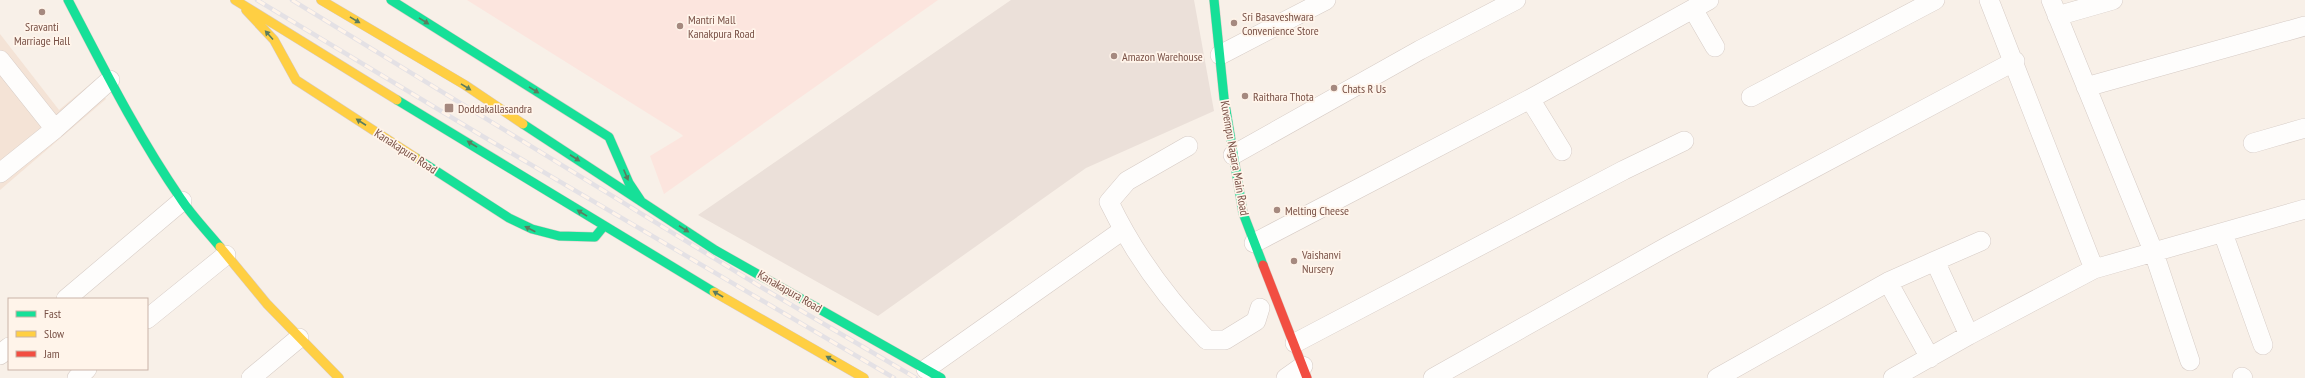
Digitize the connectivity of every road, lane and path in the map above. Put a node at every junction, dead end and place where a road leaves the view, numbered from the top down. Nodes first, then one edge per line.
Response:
1 (68, 0) edge
2 (321, 0) edge
3 (391, 0) edge
4 (1214, 0) edge
5 (1326, 0) edge
6 (1516, 0) edge
7 (1935, 0) edge
8 (1989, 0) edge
9 (2113, 0) edge
10 (237, 1) edge
11 (1701, 4) edge
12 (2054, 8) edge
13 (2305, 26) edge
14 (1715, 47) dead end
15 (1220, 55) junction
16 (0, 60) edge
17 (2015, 61) junction
18 (110, 80) junction
19 (2086, 87) junction
20 (1751, 97) dead end
21 (1530, 99) junction
22 (2305, 128) edge
23 (55, 129) junction
24 (1684, 141) dead end
25 (2253, 144) dead end
26 (1188, 146) dead end
27 (1562, 151) dead end
28 (1233, 155) junction
29 (0, 173) edge
30 (182, 201) junction
31 (641, 201) junction
32 (2305, 209) edge
33 (604, 226) junction
34 (1123, 230) junction
35 (2223, 233) junction
36 (1981, 241) dead end
37 (1254, 243) junction
38 (2154, 253) junction
39 (226, 256) junction
40 (1934, 261) junction
41 (2094, 269) junction
42 (1888, 282) junction
43 (67, 298) edge
44 (1260, 308) dead end
45 (148, 318) edge
46 (1969, 335) junction
47 (299, 338) junction
48 (1295, 343) junction
49 (2263, 345) dead end
50 (8, 348) edge
51 (0, 355) edge
52 (1930, 358) junction
53 (2190, 361) dead end
54 (86, 370) edge
55 (1305, 372) edge
56 (934, 374) edge
57 (77, 378) edge
58 (251, 378) edge
59 (339, 378) edge
60 (864, 378) edge
61 (1286, 378) edge
62 (1433, 378) edge
63 (1717, 378) edge
64 (1893, 378) edge

1 - 18 main road
2 -> 31 main road, Kanakapura Road
3 -> 31 main road, Kanakapura Road
4 - 15 main road, Kuvempu Nagara Main Road
5 - 15 street
6 - 28 street
7 - 20 street
8 - 17 street
9 - 12 street
33 -> 10 main road, Kanakapura Road
33 -> 10 main road, Kanakapura Road
11 - 14 street
11 - 21 street
12 - 19 street
13 - 19 street
15 - 28 main road, Kuvempu Nagara Main Road
16 - 23 street
17 - 41 street
17 - 62 street
18 - 23 street
18 - 30 main road
19 - 38 street
21 - 27 street
21 - 37 street
22 - 25 street
23 - 29 street
24 - 48 street
26 - 34 street
28 - 37 main road, Kuvempu Nagara Main Road
30 - 39 main road
30 - 43 street
31 -> 56 main road, Kanakapura Road
32 - 35 street
60 -> 33 main road, Kanakapura Road
34 - 44 street
34 - 56 street
35 - 38 street
35 - 49 street
36 - 40 street
37 - 48 main road, Kuvempu Nagara Main Road
38 - 41 street
38 - 53 street
39 - 45 street
39 - 47 main road
40 - 42 street
40 - 46 street
41 - 46 street
42 - 52 street
42 - 63 street
46 - 52 street
47 - 58 street
47 - 59 main road
48 - 55 main road, Kuvempu Nagara Main Road
50 - 51 street
52 - 64 street
54 - 57 street
55 - 61 street

